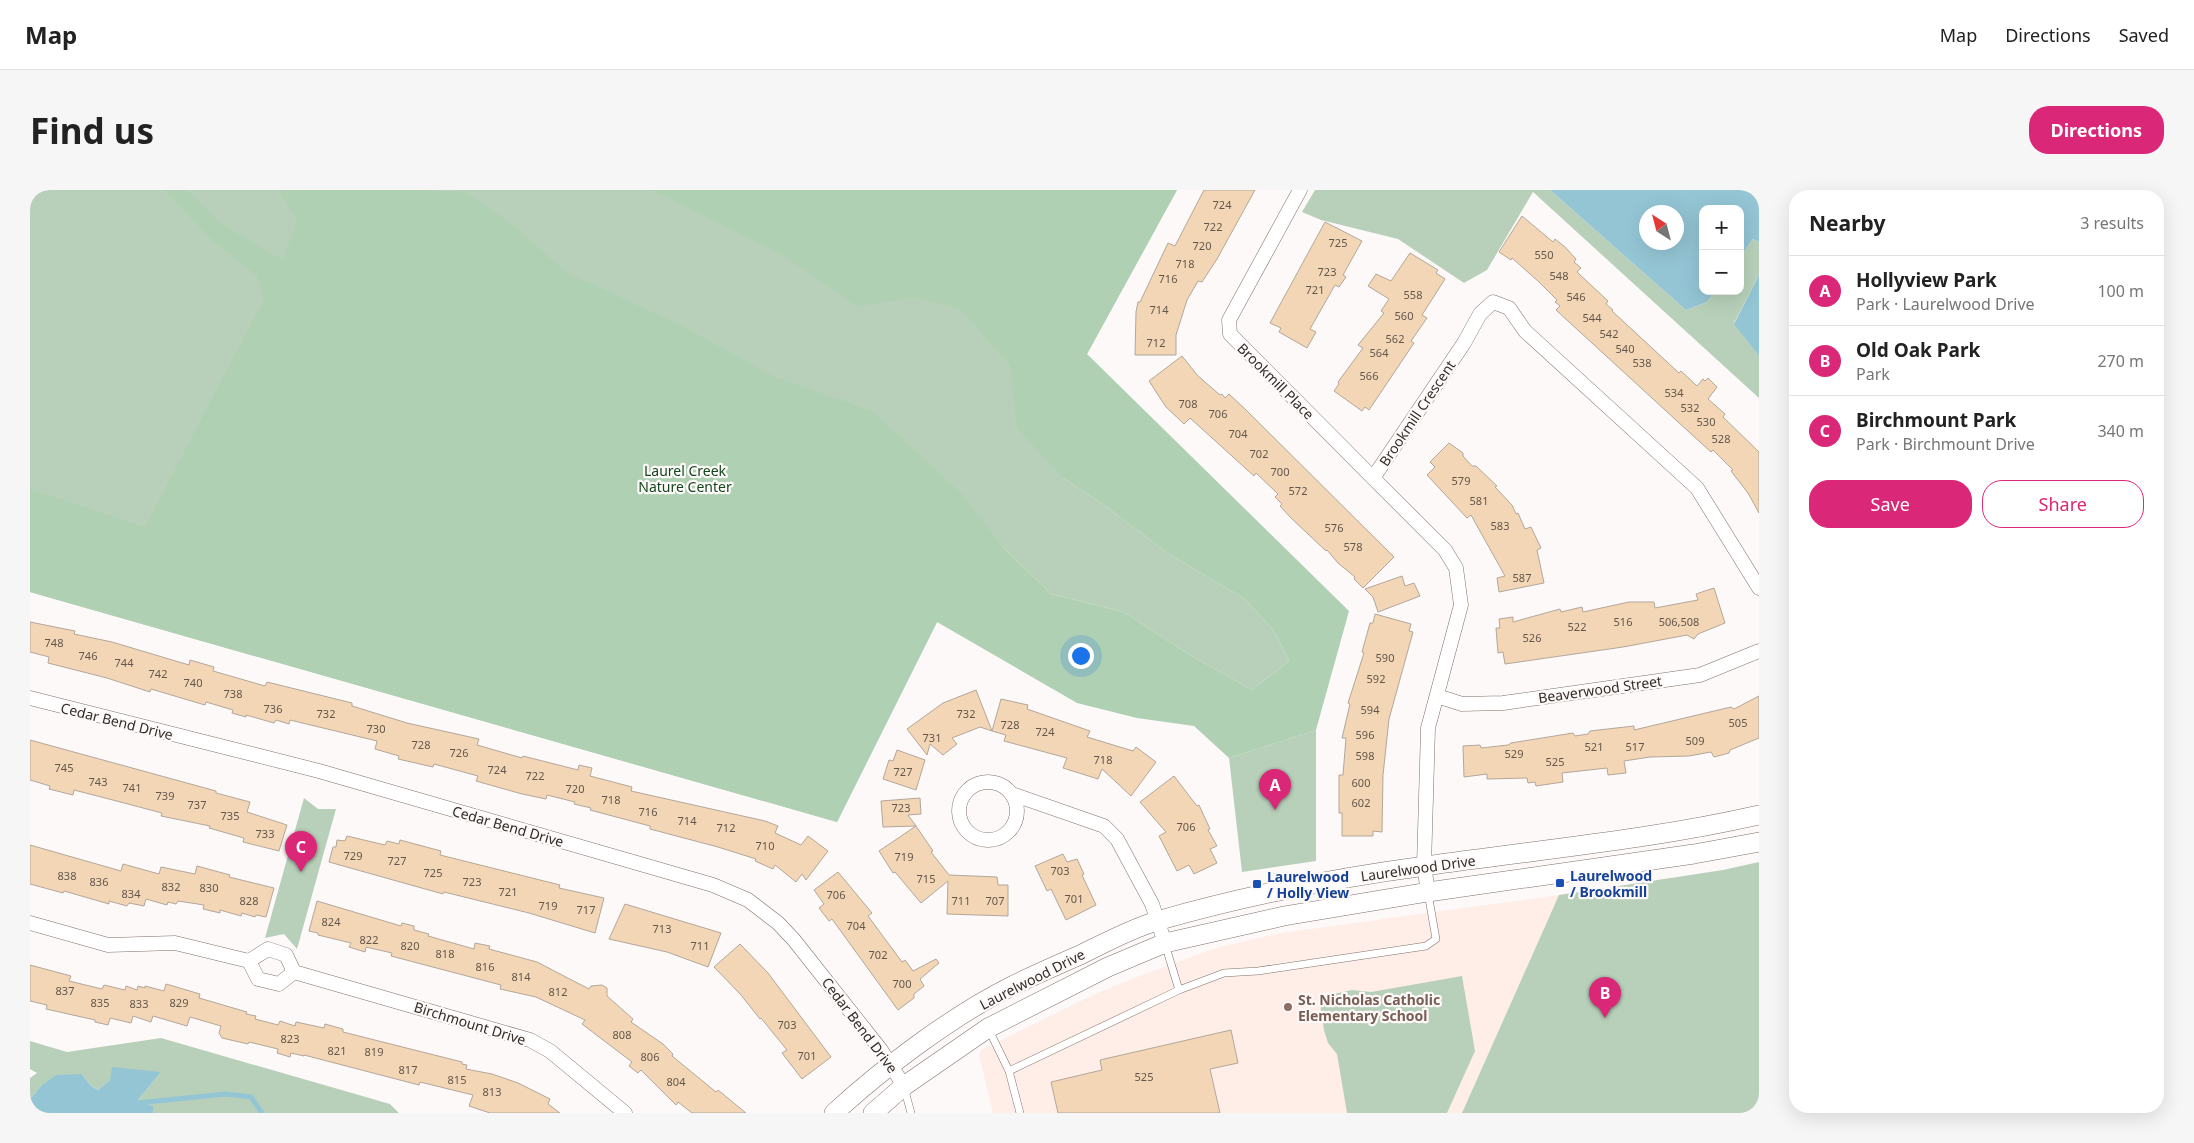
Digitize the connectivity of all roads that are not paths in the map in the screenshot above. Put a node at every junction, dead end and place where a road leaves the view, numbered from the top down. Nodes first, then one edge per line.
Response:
1 (1300, 190) edge
2 (1373, 478) junction
3 (1759, 588) edge
4 (1759, 651) edge
5 (1437, 696) junction
6 (30, 698) edge
7 (1012, 794) junction
8 (1759, 815) edge
9 (1759, 842) edge
10 (1424, 866) junction
11 (1428, 892) junction
12 (1157, 922) junction
13 (30, 923) edge
14 (1165, 943) junction
15 (249, 961) junction
16 (294, 972) junction
17 (1179, 990) junction
18 (988, 1028) junction
19 (892, 1065) junction
20 (1009, 1071) junction
21 (904, 1086) junction
22 (625, 1113) edge
23 (834, 1113) edge
24 (873, 1113) edge
25 (911, 1113) edge
26 (1020, 1113) edge

1 - 2 street, Brookmill Place
2 - 3 street, Brookmill Crescent
2 - 5 street, Brookmill Crescent
4 - 5 street, Beaverwood Street
5 - 10 street, Brookmill Crescent
6 - 19 street, Cedar Bend Drive
7 - 7 street
7 - 12 street
8 - 10 street, Laurelwood Drive
9 - 11 street, Laurelwood Drive
10 - 11 street, Brookmill Crescent
10 - 12 street, Laurelwood Drive
11 - 14 street, Laurelwood Drive
11 - 17 lane
12 - 14 street
12 - 19 street, Laurelwood Drive
13 - 15 street
14 - 17 lane
14 - 18 street, Laurelwood Drive
15 - 16 street
15 - 16 street
16 - 22 street, Birchmount Drive
17 - 20 lane
18 - 20 lane
18 - 21 street, Laurelwood Drive
19 - 21 street, Cedar Bend Drive
19 - 23 street, Laurelwood Drive
20 - 26 lane
21 - 24 street, Laurelwood Drive
21 - 25 lane

